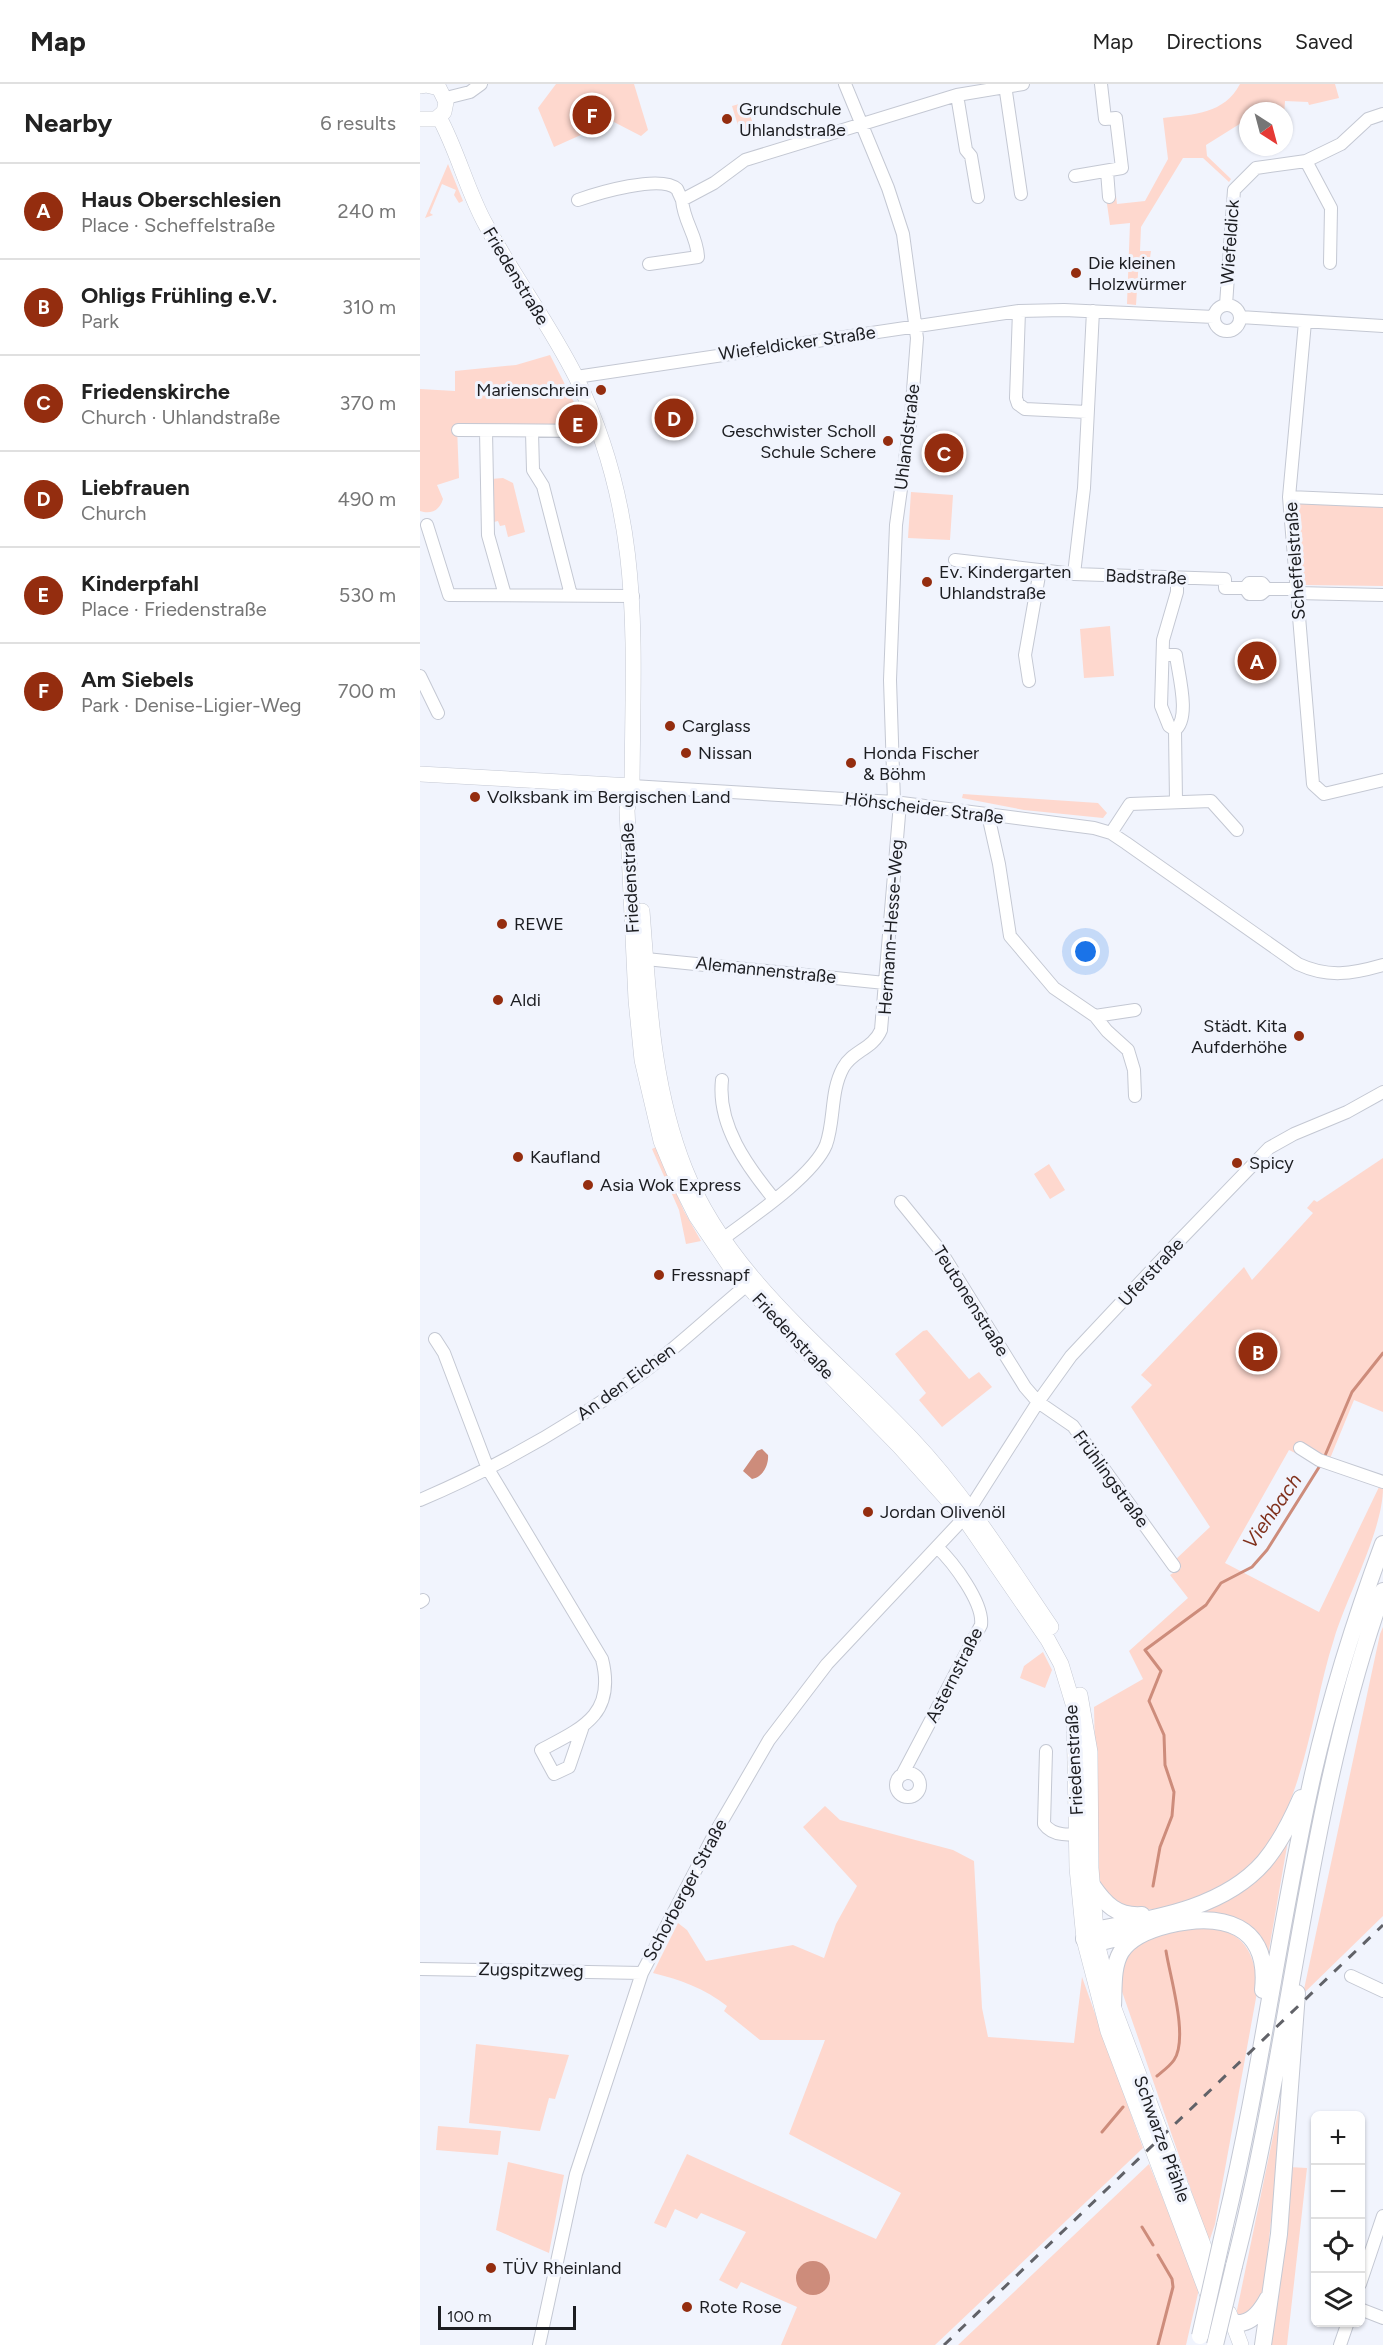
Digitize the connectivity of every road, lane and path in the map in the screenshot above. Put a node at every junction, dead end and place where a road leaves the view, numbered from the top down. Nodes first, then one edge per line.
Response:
1 (426, 84) edge
2 (481, 84) edge
3 (845, 84) edge
4 (1023, 84) edge
5 (1101, 84) edge
6 (420, 86) edge
7 (1005, 86) junction
8 (957, 95) junction
9 (446, 98) junction
10 (1383, 114) edge
11 (439, 117) junction
12 (420, 119) edge
13 (861, 123) junction
14 (1306, 161) junction
15 (1107, 171) junction
16 (1076, 176) dead end
17 (1020, 194) dead end
18 (978, 197) dead end
19 (1109, 197) dead end
20 (578, 200) dead end
21 (682, 200) junction
22 (1330, 263) dead end
23 (649, 264) dead end
24 (1226, 305) junction
25 (1019, 311) junction
26 (1093, 311) junction
27 (1214, 317) junction
28 (1240, 317) junction
29 (1305, 322) junction
30 (916, 326) junction
31 (1383, 326) edge
32 (576, 376) junction
33 (1087, 412) junction
34 (458, 430) dead end
35 (486, 431) junction
36 (599, 431) junction
37 (532, 432) junction
38 (1289, 497) junction
39 (1383, 501) edge
40 (427, 525) dead end
41 (955, 560) dead end
42 (1040, 570) junction
43 (1074, 574) junction
44 (1177, 578) junction
45 (1296, 591) junction
46 (505, 595) junction
47 (571, 595) junction
48 (1383, 595) edge
49 (633, 596) junction
50 (1163, 655) junction
51 (420, 676) edge
52 (1029, 681) dead end
53 (438, 713) dead end
54 (1175, 730) junction
55 (420, 774) edge
56 (1383, 780) edge
57 (632, 786) junction
58 (1176, 801) junction
59 (897, 802) junction
60 (988, 815) junction
61 (1236, 830) dead end
62 (1111, 833) junction
63 (646, 959) junction
64 (1383, 965) edge
65 (885, 983) junction
66 (1135, 1011) dead end
67 (1095, 1016) junction
68 (722, 1080) dead end
69 (1383, 1092) edge
70 (1135, 1096) dead end
71 (774, 1200) junction
72 (901, 1202) dead end
73 (724, 1238) junction
74 (750, 1283) junction
75 (435, 1339) dead end
76 (1038, 1402) junction
77 (1300, 1448) dead end
78 (488, 1469) junction
79 (1383, 1482) edge
80 (420, 1500) edge
81 (967, 1513) junction
82 (1383, 1544) edge
83 (937, 1547) junction
84 (1174, 1566) dead end
85 (1383, 1590) edge
86 (582, 1729) dead end
87 (1046, 1751) dead end
88 (1313, 1773) junction
89 (902, 1775) dead end
90 (1084, 1833) junction
91 (1092, 1885) junction
92 (1164, 1914) junction
93 (1150, 1930) junction
94 (1092, 1938) junction
95 (420, 1969) edge
96 (1291, 1972) junction
97 (642, 1973) junction
98 (1351, 1976) dead end
99 (1383, 1991) edge
100 (1113, 2006) junction
101 (1265, 2028) junction
102 (1383, 2216) edge
103 (1364, 2273) edge
104 (1272, 2289) junction
105 (1211, 2303) junction
106 (1365, 2311) edge
107 (1383, 2318) edge
108 (1232, 2323) junction
109 (1346, 2327) edge
110 (1199, 2340) edge
111 (539, 2345) edge
112 (1215, 2345) edge
113 (1226, 2345) edge
114 (1241, 2345) edge
115 (1263, 2345) edge
116 (1340, 2345) edge

1 - 6 main road
1 - 9 main road
2 - 9 street
3 - 13 street, Uhlandstraße
4 - 7 street
5 - 15 street
7 - 8 street
7 - 17 street
8 - 13 street
8 - 18 street
9 - 11 main road
10 - 14 street, Wiefeldick
11 - 12 main road
11 - 32 main road, Friedenstraße
13 - 21 street
13 - 30 street, Uhlandstraße
14 - 22 street
14 - 24 street, Wiefeldick
15 - 16 street
15 - 19 street
20 - 21 street
21 - 23 street
24 - 27 street
24 - 28 street
25 - 26 street, Wiefeldicker Straße
25 - 30 street, Wiefeldicker Straße
25 - 33 street
26 - 27 street, Wiefeldicker Straße
26 - 33 street
27 - 28 street, Wiefeldicker Straße
28 - 29 street, Wiefeldicker Straße
29 - 31 street, Wiefeldicker Straße
29 - 38 street, Scheffelstraße
30 - 32 street, Wiefeldicker Straße
30 - 59 street, Uhlandstraße
32 - 36 main road, Friedenstraße
33 - 43 street
34 - 35 street
35 - 37 street
35 - 46 street
36 - 37 street
36 - 49 main road, Friedenstraße
37 - 47 street
38 - 39 street
38 - 45 street, Scheffelstraße
40 - 46 street
41 - 42 street, Badstraße
42 - 43 street, Badstraße
42 - 52 street
43 - 44 street, Badstraße
44 - 45 street, Badstraße
44 - 50 street
45 - 48 street, Badstraße
45 - 56 street, Scheffelstraße
46 - 47 street
47 - 49 street
49 - 57 main road, Friedenstraße
50 - 54 street
50 - 54 street
51 - 53 street
54 - 58 street
55 - 57 main road, Höhscheider Straße
57 - 59 street, Höhscheider Straße
57 - 63 main road, Friedenstraße
57 - 74 main road, Friedenstraße
58 - 61 street
58 - 62 street
59 - 60 street, Höhscheider Straße
59 - 65 street, Hermann-Hesse-Weg
60 - 62 street, Höhscheider Straße
60 - 67 street
62 - 64 street, Höhscheider Straße
63 - 65 street, Alemannenstraße
63 - 73 main road, Friedenstraße
65 - 71 street, Hermann-Hesse-Weg
66 - 67 street
67 - 70 street
68 - 71 street
69 - 76 street, Uferstraße
71 - 73 street, Hermann-Hesse-Weg
72 - 76 street, Teutonenstraße
73 - 74 main road, Friedenstraße
74 - 78 street, An den Eichen
74 - 81 main road, Friedenstraße
75 - 78 street
76 - 81 street, Uferstraße
76 - 84 street, Frühlingstraße
77 - 79 street
78 - 80 street, An den Eichen
78 - 86 street
81 - 83 street, Schorberger Straße
81 - 90 main road, Friedenstraße
82 - 88 highway
83 - 89 street, Asternstraße
83 - 97 street, Schorberger Straße
85 - 96 highway
87 - 90 street, Friedenstraße
88 - 92 highway
88 - 101 highway
90 - 91 main road, Friedenstraße
90 - 94 main road, Friedenstraße
91 - 92 highway
91 - 94 main road, Friedenstraße
92 - 94 highway
93 - 94 highway
93 - 100 highway
93 - 101 highway
94 - 100 main road, Schwarze Pfähle
94 - 105 main road, Schwarze Pfähle
95 - 97 street, Zugspitzweg
96 - 104 highway
96 - 112 highway, bridge
97 - 111 street, Schorberger Straße
98 - 99 street
100 - 108 main road, Schwarze Pfähle
101 - 110 highway, bridge
102 - 103 street
104 - 108 highway
104 - 115 highway
105 - 108 highway
105 - 113 main road, Schwarze Pfähle
106 - 107 street
108 - 114 main road, Schwarze Pfähle
109 - 116 street

